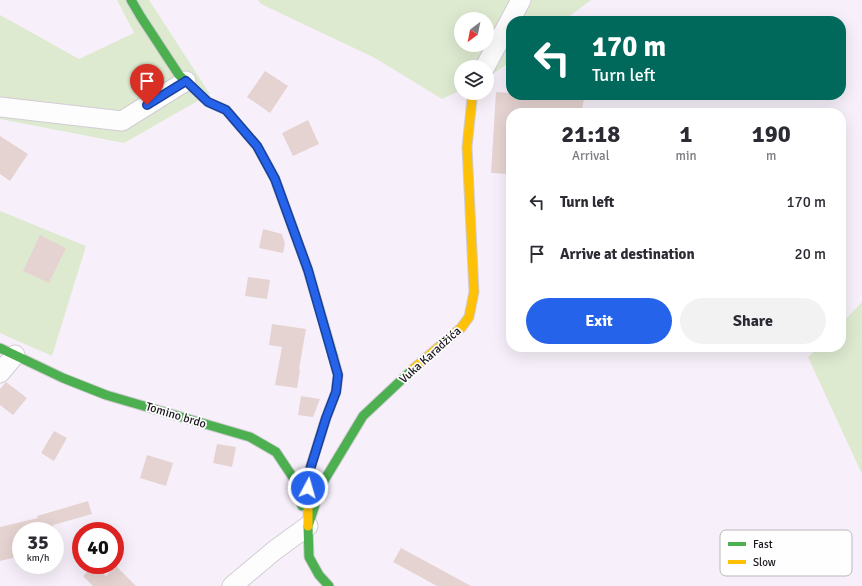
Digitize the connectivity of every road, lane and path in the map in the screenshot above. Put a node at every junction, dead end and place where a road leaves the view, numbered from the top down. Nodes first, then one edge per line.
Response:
1 (131, 0) edge
2 (521, 0) edge
3 (512, 16) edge
4 (506, 28) edge
5 (489, 60) edge
6 (186, 81) junction
7 (472, 100) edge
8 (0, 107) edge
9 (8, 352) edge
10 (0, 373) edge
11 (308, 526) junction
12 (232, 586) edge
13 (329, 586) edge

1 - 6 street
2 - 3 street
4 - 5 street
6 - 8 street
6 - 11 street
7 - 11 street, Vuka Karadžića
9 - 10 street
9 - 11 street, Tomino brdo
11 - 12 street
11 - 13 street, Vuka Karadžića

